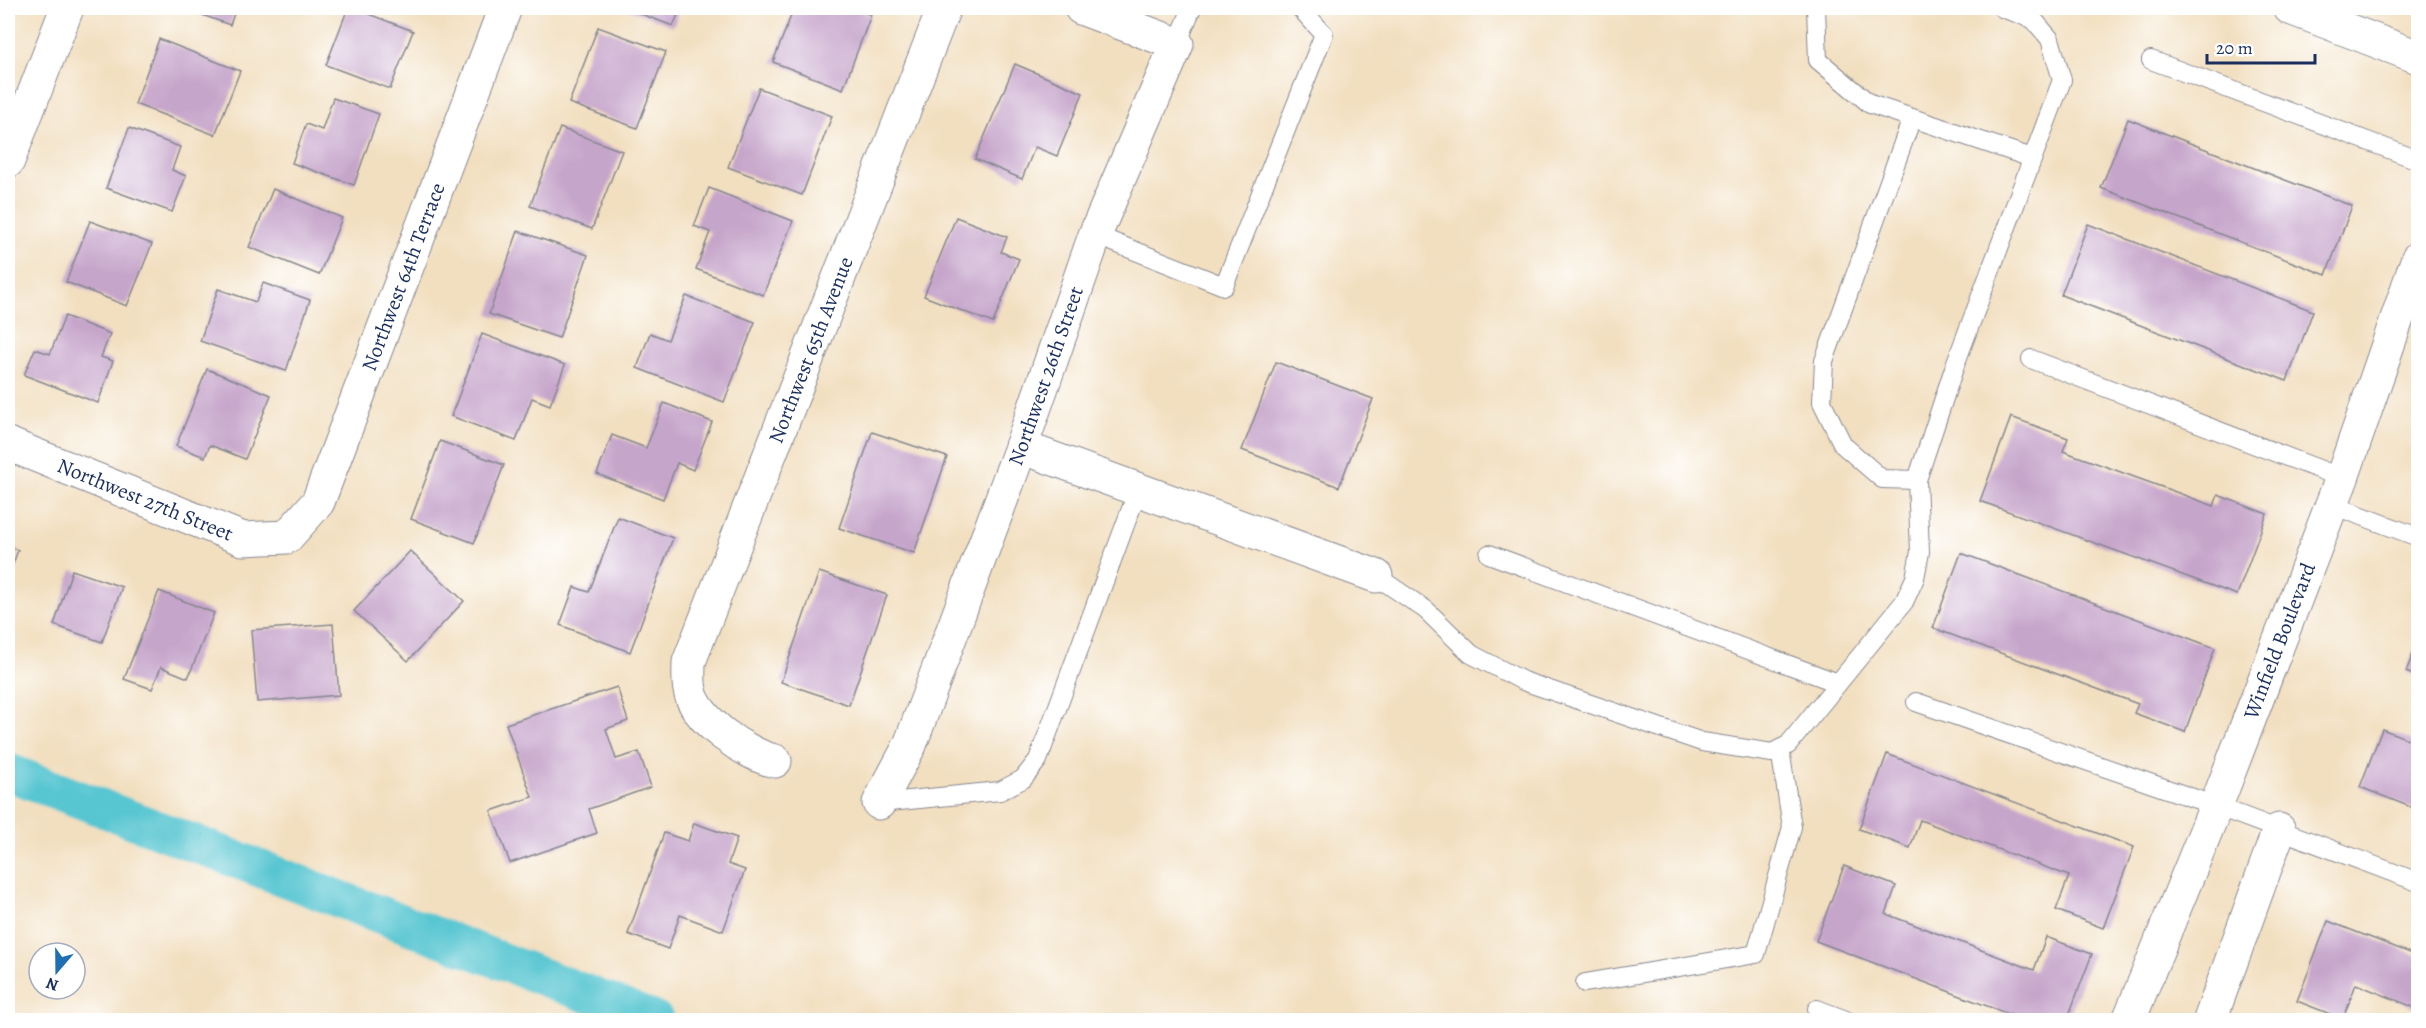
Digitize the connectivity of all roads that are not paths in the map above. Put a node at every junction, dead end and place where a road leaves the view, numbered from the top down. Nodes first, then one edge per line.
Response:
1 (68, 8) edge
2 (505, 8) edge
3 (944, 8) edge
4 (1081, 8) edge
5 (1192, 8) edge
6 (1300, 8) edge
7 (1816, 8) edge
8 (2002, 8) edge
9 (2290, 8) edge
10 (1177, 44) junction
11 (2418, 57) edge
12 (2151, 60) dead end
13 (1912, 118) junction
14 (2032, 158) junction
15 (2418, 160) edge
16 (8, 161) edge
17 (1095, 235) junction
18 (2418, 258) edge
19 (2031, 359) dead end
20 (8, 444) edge
21 (1022, 447) junction
22 (1917, 480) junction
23 (1138, 490) junction
24 (2336, 491) junction
25 (287, 537) joint
26 (2418, 537) edge
27 (1489, 554) dead end
28 (1376, 576) joint
29 (1838, 683) junction
30 (1916, 702) dead end
31 (1780, 749) junction
32 (775, 761) dead end
33 (879, 803) joint
34 (2216, 806) junction
35 (2279, 830) junction
36 (2418, 882) edge
37 (1585, 983) dead end
38 (1817, 1009) dead end
39 (1846, 1020) edge
40 (2129, 1020) edge
41 (2210, 1020) edge

1 - 16 street
2 - 25 street, Northwest 64th Terrace
3 - 32 street, Northwest 65th Avenue
4 - 10 street
5 - 10 lane
6 - 17 lane
7 - 13 lane
8 - 14 lane
9 - 11 street
10 - 17 street, Northwest 26th Street
12 - 15 lane
13 - 14 lane
13 - 22 lane
14 - 22 lane
17 - 21 street, Northwest 26th Street
18 - 24 street, Winfield Boulevard
19 - 24 lane
20 - 25 street, Northwest 27th Street
21 - 23 street
21 - 33 street, Northwest 26th Street
22 - 29 lane
23 - 28 street
23 - 33 lane
24 - 26 lane
24 - 34 street, Winfield Boulevard
27 - 29 lane
28 - 31 lane
29 - 31 lane
30 - 34 lane
31 - 37 lane
34 - 35 lane
34 - 40 street, Winfield Boulevard
35 - 36 lane
35 - 41 street
38 - 39 lane

